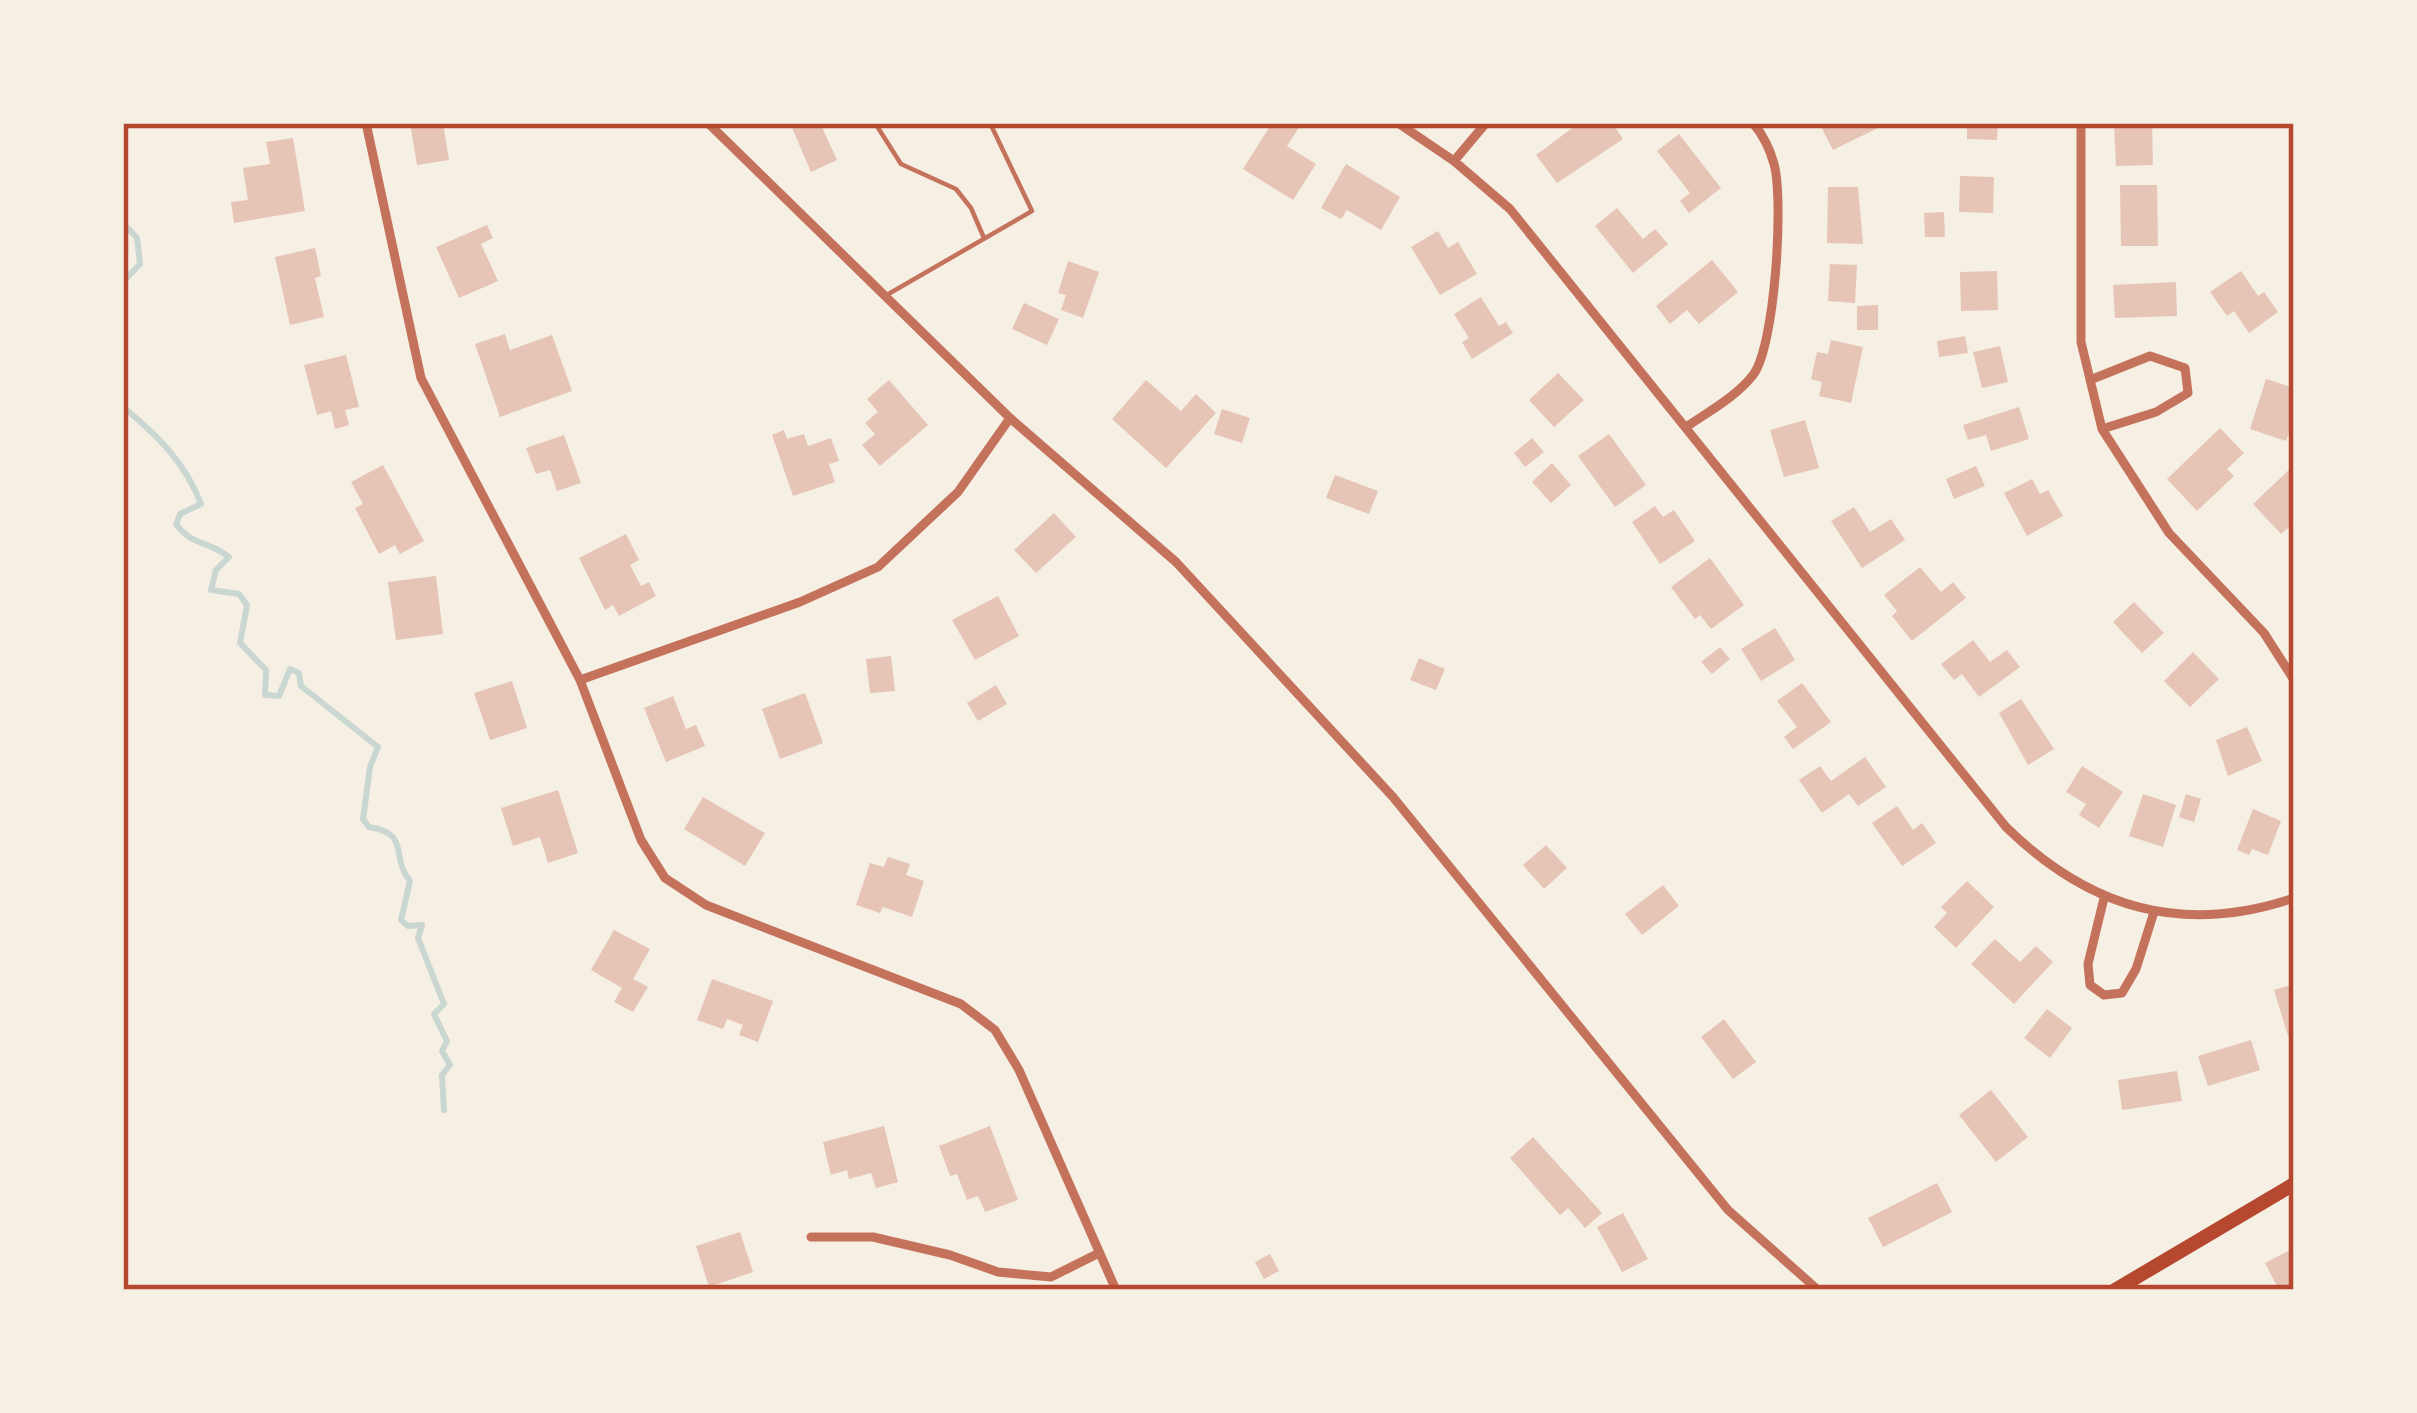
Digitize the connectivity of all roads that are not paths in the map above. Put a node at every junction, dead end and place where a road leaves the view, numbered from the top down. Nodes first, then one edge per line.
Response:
1 (366, 123) edge
2 (708, 123) edge
3 (874, 123) edge
4 (990, 123) edge
5 (1398, 123) edge
6 (1486, 123) edge
7 (1753, 123) edge
8 (2081, 123) edge
9 (1454, 161) junction
10 (984, 238) junction
11 (885, 296) junction
12 (2090, 380) junction
13 (1010, 418) junction
14 (1686, 427) junction
15 (2102, 429) junction
16 (580, 680) junction
17 (2294, 680) edge
18 (2104, 898) junction
19 (2294, 898) edge
20 (2154, 912) junction
21 (2294, 1184) edge
22 (811, 1237) dead end
23 (1099, 1253) junction
24 (1116, 1290) edge
25 (1818, 1290) edge
26 (2116, 1290) edge

1 - 16 street
2 - 11 street
3 - 10 lane
4 - 10 lane
5 - 9 street
6 - 9 street
7 - 14 street
8 - 12 street
9 - 14 street
10 - 11 lane
11 - 13 street
12 - 15 street
12 - 15 street
13 - 16 street
13 - 25 street
14 - 18 street
15 - 17 street
16 - 23 street
18 - 20 street
18 - 20 street
19 - 20 street
21 - 26 main road
22 - 23 street
23 - 24 street

